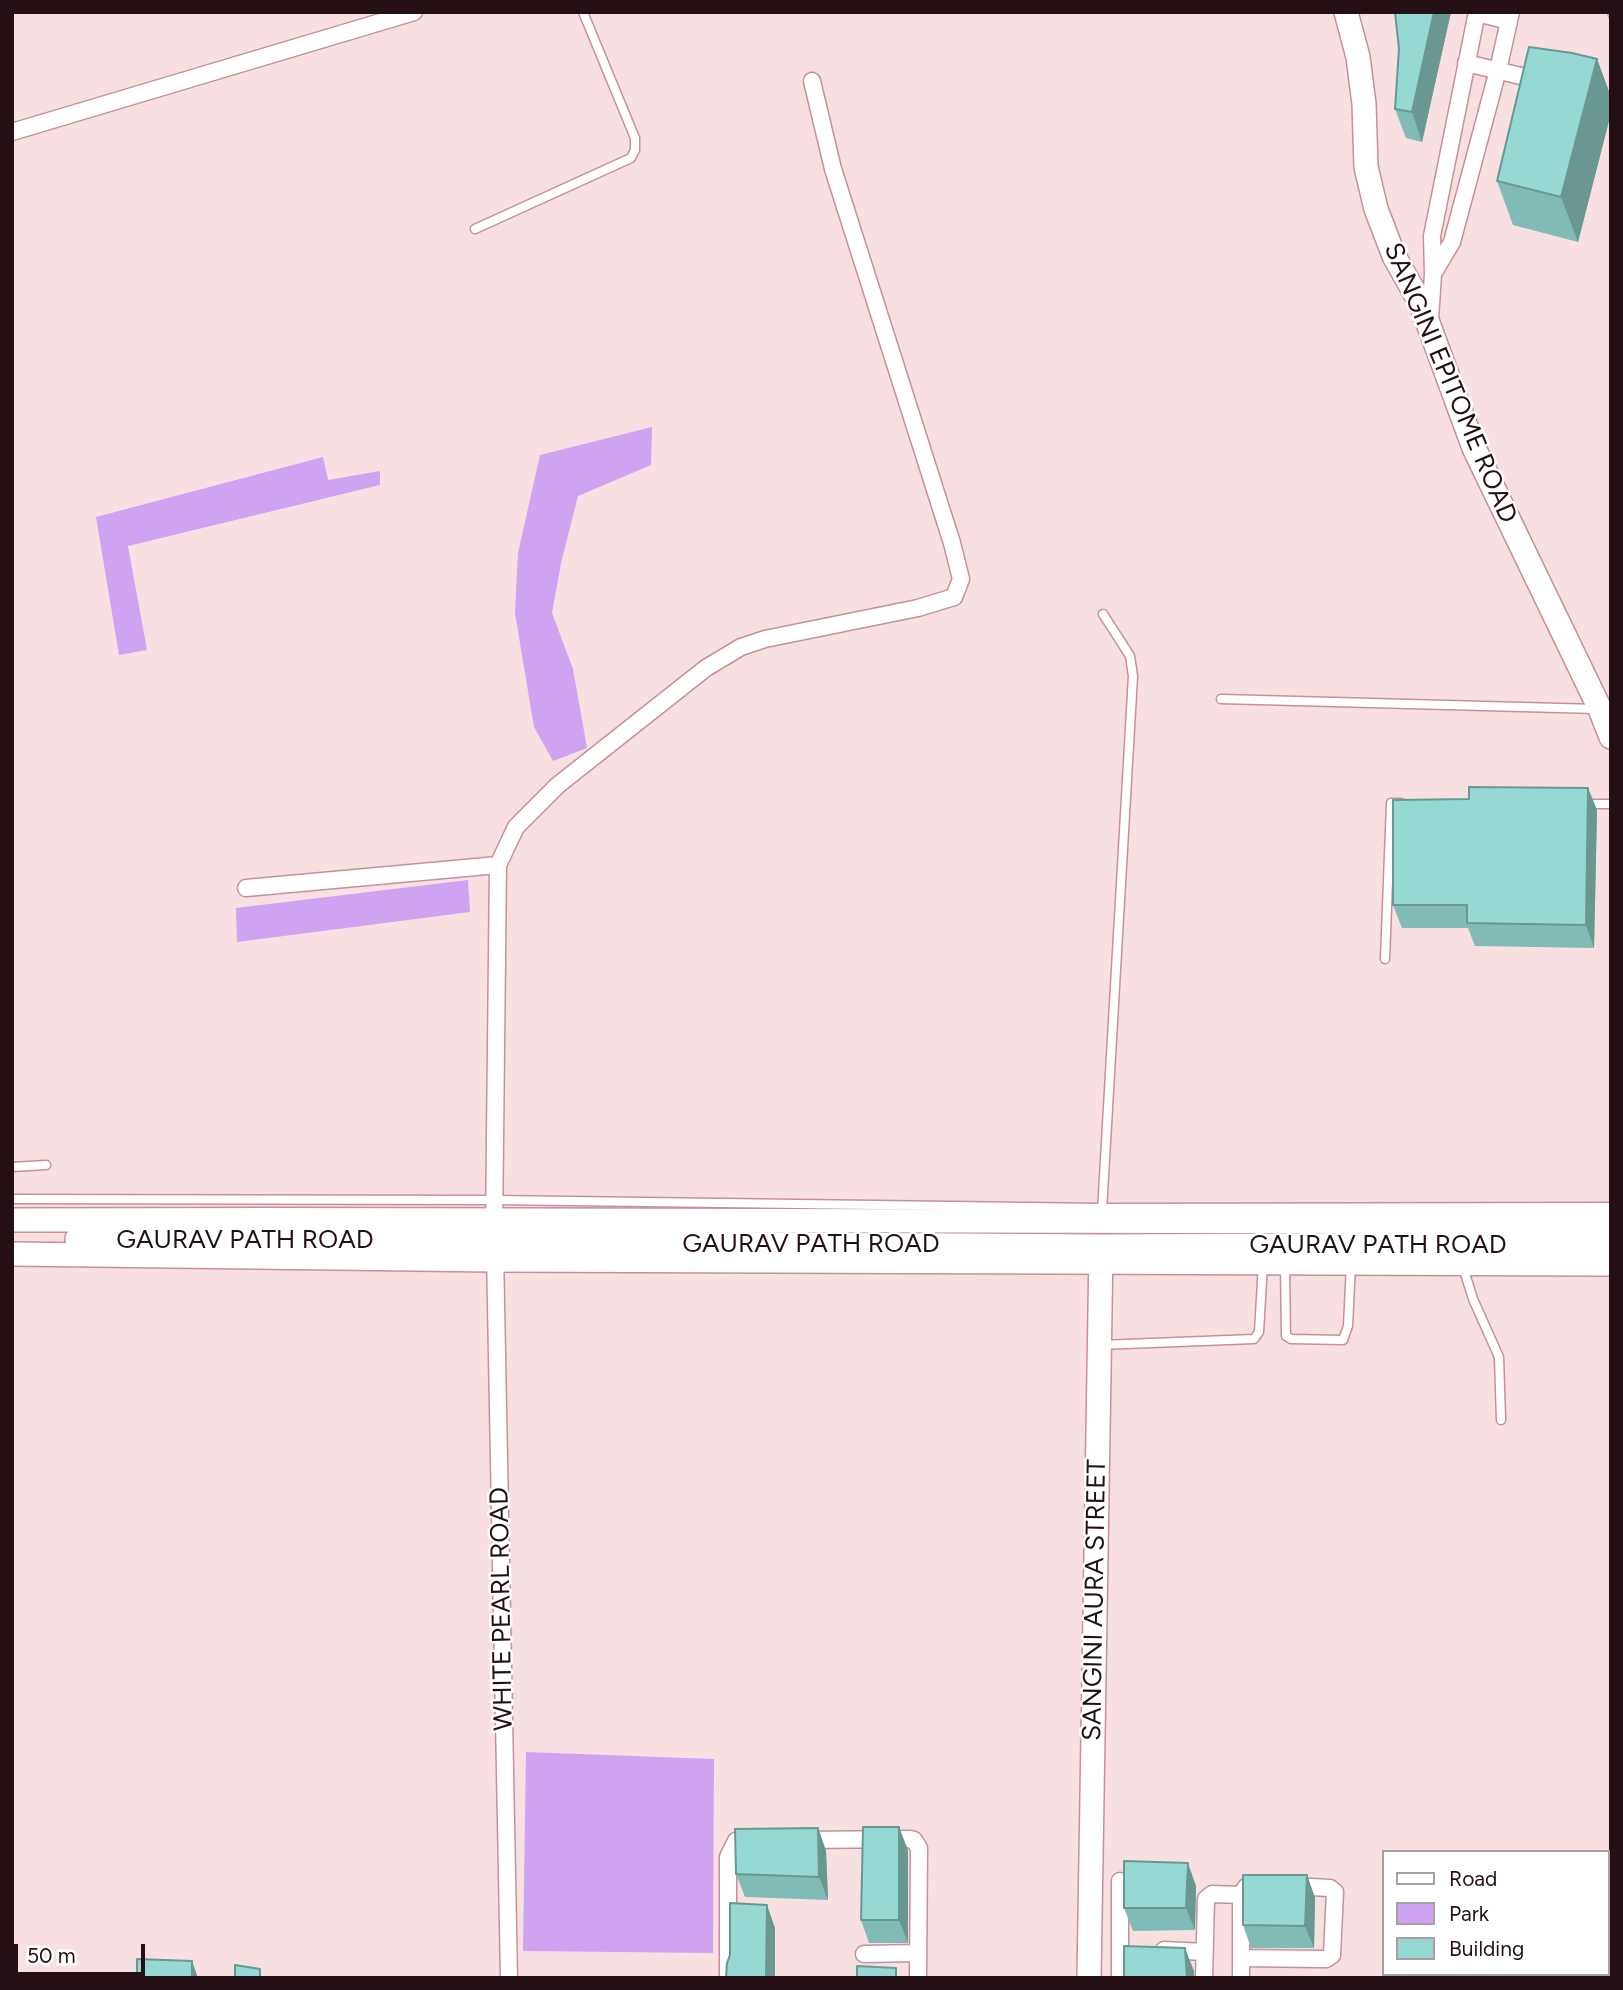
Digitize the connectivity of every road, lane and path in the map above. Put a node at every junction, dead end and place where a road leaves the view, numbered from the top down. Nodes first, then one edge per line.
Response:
1 (414, 12) edge
2 (583, 12) edge
3 (1346, 12) edge
4 (1477, 13) edge
5 (1510, 17) edge
6 (1466, 63) junction
7 (1498, 70) junction
8 (812, 81) dead end
9 (1562, 85) edge
10 (12, 132) edge
11 (475, 229) dead end
12 (1433, 274) junction
13 (1430, 328) junction
14 (1103, 614) dead end
15 (1221, 699) dead end
16 (1600, 709) junction
17 (1611, 737) edge
18 (1405, 803) edge
19 (1570, 804) edge
20 (1611, 804) edge
21 (498, 865) junction
22 (246, 888) dead end
23 (1385, 959) dead end
24 (46, 1165) dead end
25 (12, 1167) edge
26 (12, 1199) edge
27 (1611, 1207) edge
28 (493, 1209) junction
29 (12, 1220) edge
30 (1611, 1222) edge
31 (1102, 1235) junction
32 (12, 1238) edge
33 (1611, 1244) edge
34 (495, 1251) junction
35 (12, 1254) edge
36 (1274, 1264) junction
37 (1350, 1264) junction
38 (1462, 1264) junction
39 (1611, 1264) edge
40 (1100, 1345) junction
41 (1502, 1420) dead end
42 (1120, 1881) dead end
43 (1241, 1895) junction
44 (1132, 1949) junction
45 (1204, 1951) junction
46 (918, 1953) junction
47 (864, 1954) dead end
48 (1241, 1958) junction
49 (509, 1978) edge
50 (728, 1978) edge
51 (918, 1978) edge
52 (1089, 1978) edge
53 (1120, 1978) edge
54 (1204, 1978) edge
55 (1241, 1978) edge

1 - 10 street
2 - 11 lane
3 - 13 main road, SANGINI EPITOME ROAD
4 - 5 street
4 - 6 street
5 - 7 street
6 - 7 street
6 - 12 street
7 - 9 street
7 - 12 street
8 - 21 street
12 - 13 street
13 - 16 main road, SANGINI EPITOME ROAD
14 - 31 lane
15 - 16 lane
16 - 17 main road, SANGINI EPITOME ROAD
18 - 23 lane
19 - 20 lane
21 - 22 street
21 - 28 street
24 - 25 lane
26 - 28 lane
27 - 31 lane
28 - 29 main road, GAURAV PATH ROAD
28 - 31 main road, GAURAV PATH ROAD
28 - 34 street
30 - 31 main road, GAURAV PATH ROAD
31 - 33 main road, GAURAV PATH ROAD
31 - 34 main road, GAURAV PATH ROAD
31 - 36 main road
31 - 40 main road, SANGINI AURA STREET
32 - 34 main road, GAURAV PATH ROAD
34 - 35 main road
34 - 49 street, WHITE PEARL ROAD
36 - 37 main road
36 - 37 lane
36 - 40 lane
37 - 38 main road
38 - 39 main road
38 - 41 lane
40 - 52 main road, SANGINI AURA STREET
42 - 44 street
43 - 45 street
43 - 48 street
43 - 48 street
44 - 45 street
44 - 53 street
45 - 54 street
46 - 47 street
46 - 50 street
46 - 51 street
48 - 55 street

